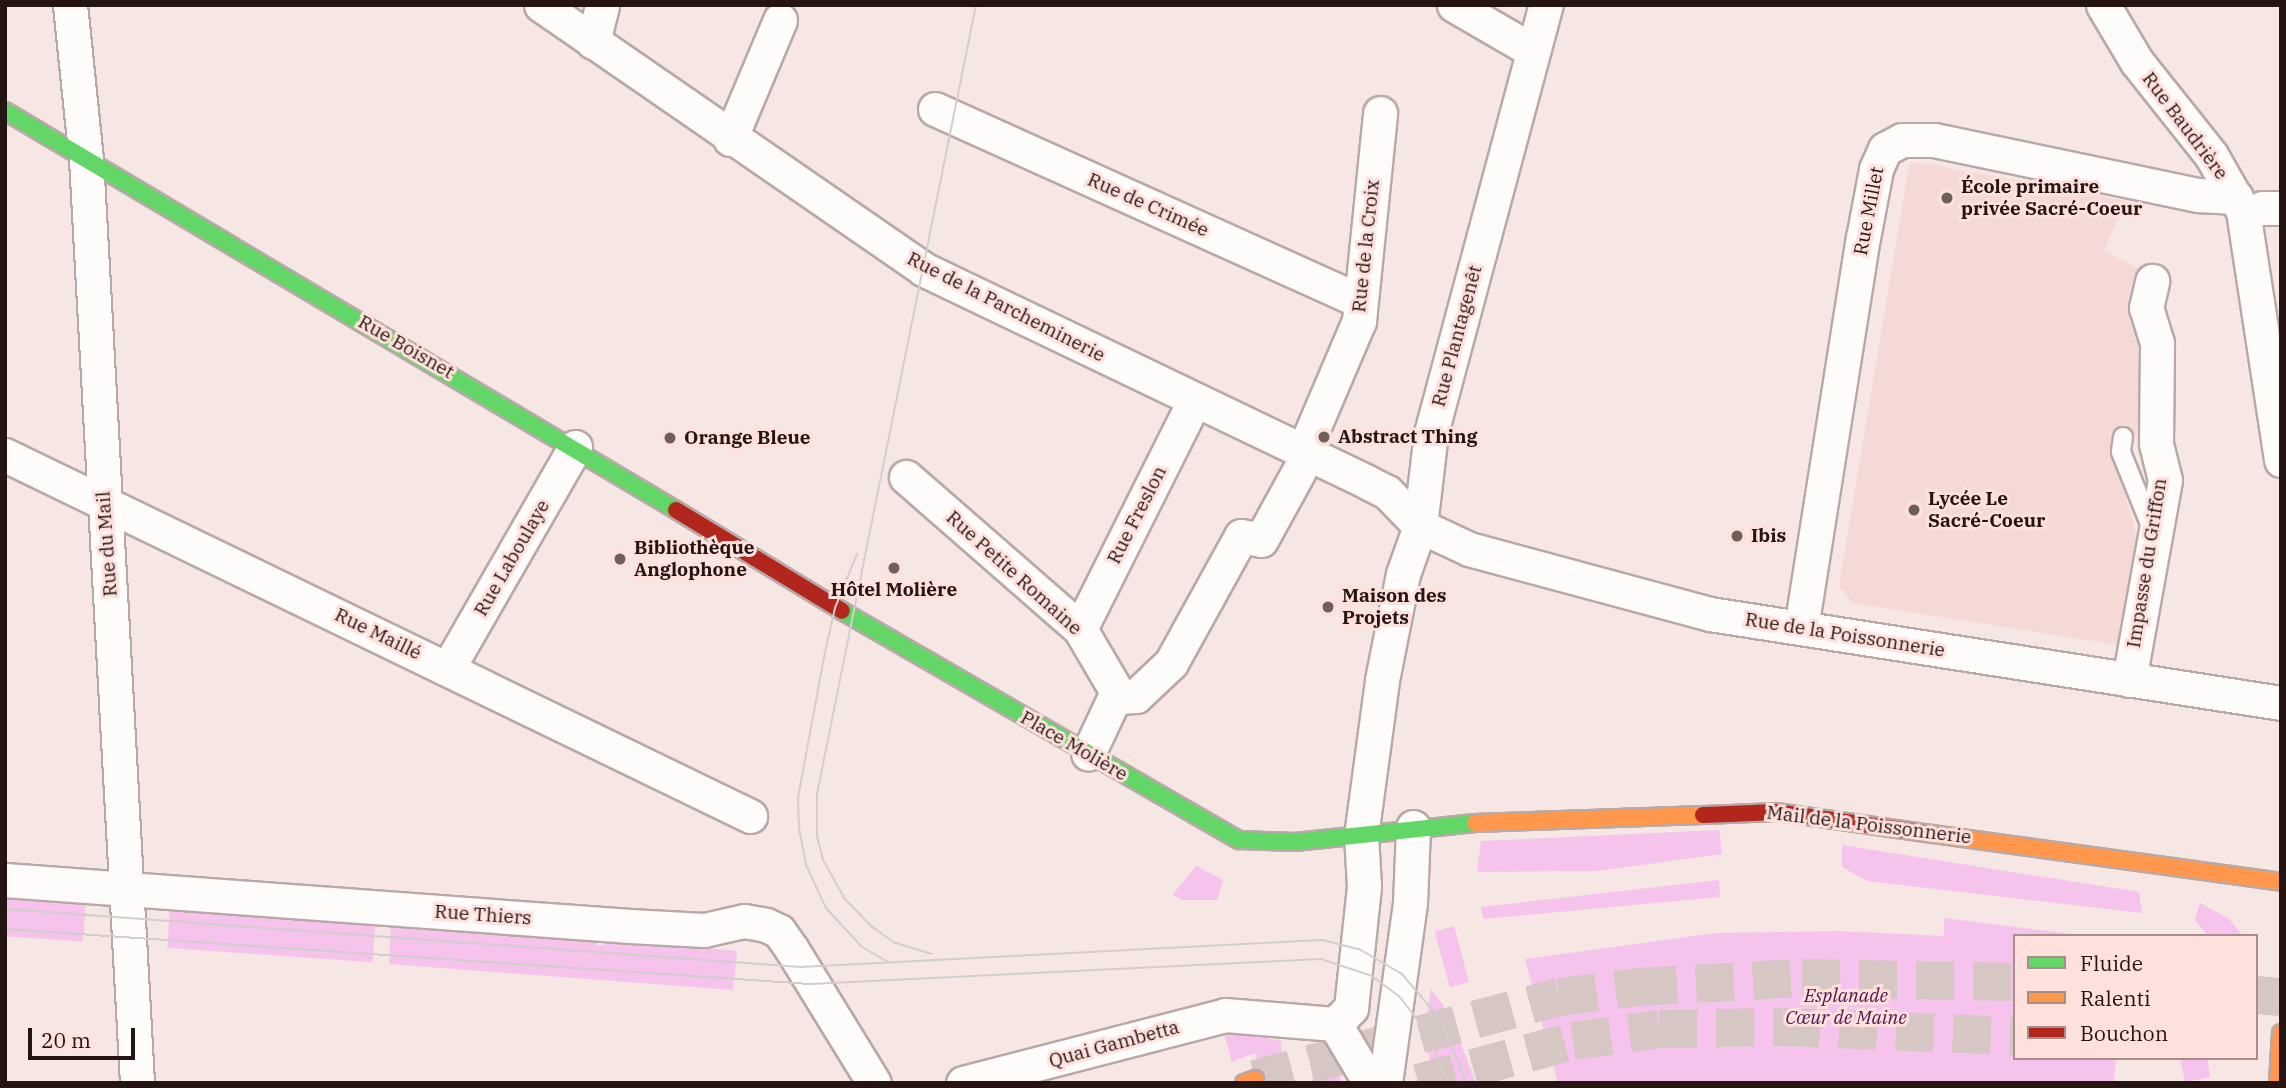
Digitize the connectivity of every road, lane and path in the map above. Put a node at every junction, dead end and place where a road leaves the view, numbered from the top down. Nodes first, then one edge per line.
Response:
1 (70, 5) edge
2 (541, 5) edge
3 (602, 5) edge
4 (1454, 5) edge
5 (1546, 5) edge
6 (2103, 5) edge
7 (780, 20) dead end
8 (593, 42) junction
9 (1533, 51) junction
10 (934, 109) dead end
11 (5, 111) edge
12 (1380, 113) dead end
13 (730, 139) junction
14 (86, 159) junction
15 (2260, 204) edge
16 (2152, 281) dead end
17 (1360, 301) junction
18 (1194, 401) junction
19 (2123, 437) dead end
20 (575, 447) junction
21 (5, 455) edge
22 (2281, 460) edge
23 (1301, 461) junction
24 (906, 477) dead end
25 (103, 500) junction
26 (1420, 526) junction
27 (2147, 549) junction
28 (803, 589) joint
29 (1801, 628) junction
30 (1080, 629) junction
31 (448, 668) junction
32 (2129, 680) junction
33 (1117, 697) junction
34 (2281, 703) edge
35 (1088, 754) junction
36 (736, 809) dead end
37 (1413, 827) junction
38 (1361, 836) junction
39 (5, 880) edge
40 (2281, 882) edge
41 (128, 889) junction
42 (1335, 1024) junction
43 (2281, 1033) edge
44 (137, 1083) edge
45 (874, 1083) edge
46 (963, 1083) edge
47 (1370, 1083) edge
48 (1385, 1083) edge
49 (2278, 1083) edge

1 - 14 street, Rue du Mail
2 - 8 street, Rue de la Parcheminerie
3 - 8 street
4 - 9 street
5 - 9 street, Rue Plantagenêt
6 - 15 street, Rue Baudrière
7 - 13 street
8 - 13 street, Rue de la Parcheminerie
9 - 26 street, Rue Plantagenêt
10 - 17 street, Rue de Crimée
11 - 14 street, Rue Boisnet
12 - 17 street, Rue de la Croix
13 - 18 street, Rue de la Parcheminerie
14 - 20 street, Rue Boisnet
14 - 25 street, Rue du Mail
15 - 22 street, Rue Baudrière
15 - 29 street, Rue Millet
16 - 27 street, Impasse du Griffon
17 - 23 street, Rue de la Croix
18 - 23 street, Rue de la Parcheminerie
18 - 30 street, Rue Freslon
19 - 27 lane
20 - 28 street, Rue Boisnet
20 - 31 street, Rue Laboulaye
21 - 25 street, Rue Maillé
23 - 26 street, Rue de la Parcheminerie
23 - 33 street, Rue de la Croix
24 - 30 street, Rue Petite Romaine
25 - 31 street, Rue Maillé
25 - 41 street, Rue du Mail
26 - 29 street, Rue de la Poissonnerie
26 - 38 street, Rue Plantagenêt
27 - 32 street, Impasse du Griffon
28 - 35 street, Place Molière
29 - 32 street, Rue de la Poissonnerie
30 - 33 street, Rue Petite Romaine
31 - 36 street, Rue Maillé
32 - 34 street, Rue de la Poissonnerie
33 - 35 street
35 - 38 street, Place Molière
37 - 38 street, Place Molière
37 - 40 street, Mail de la Poissonnerie
37 - 48 street
38 - 42 street, Rue Plantagenêt
39 - 41 street, Rue Thiers
41 - 44 street, Rue du Mail
41 - 45 street, Rue Thiers
42 - 46 street, Quai Gambetta
42 - 47 street
43 - 49 street

